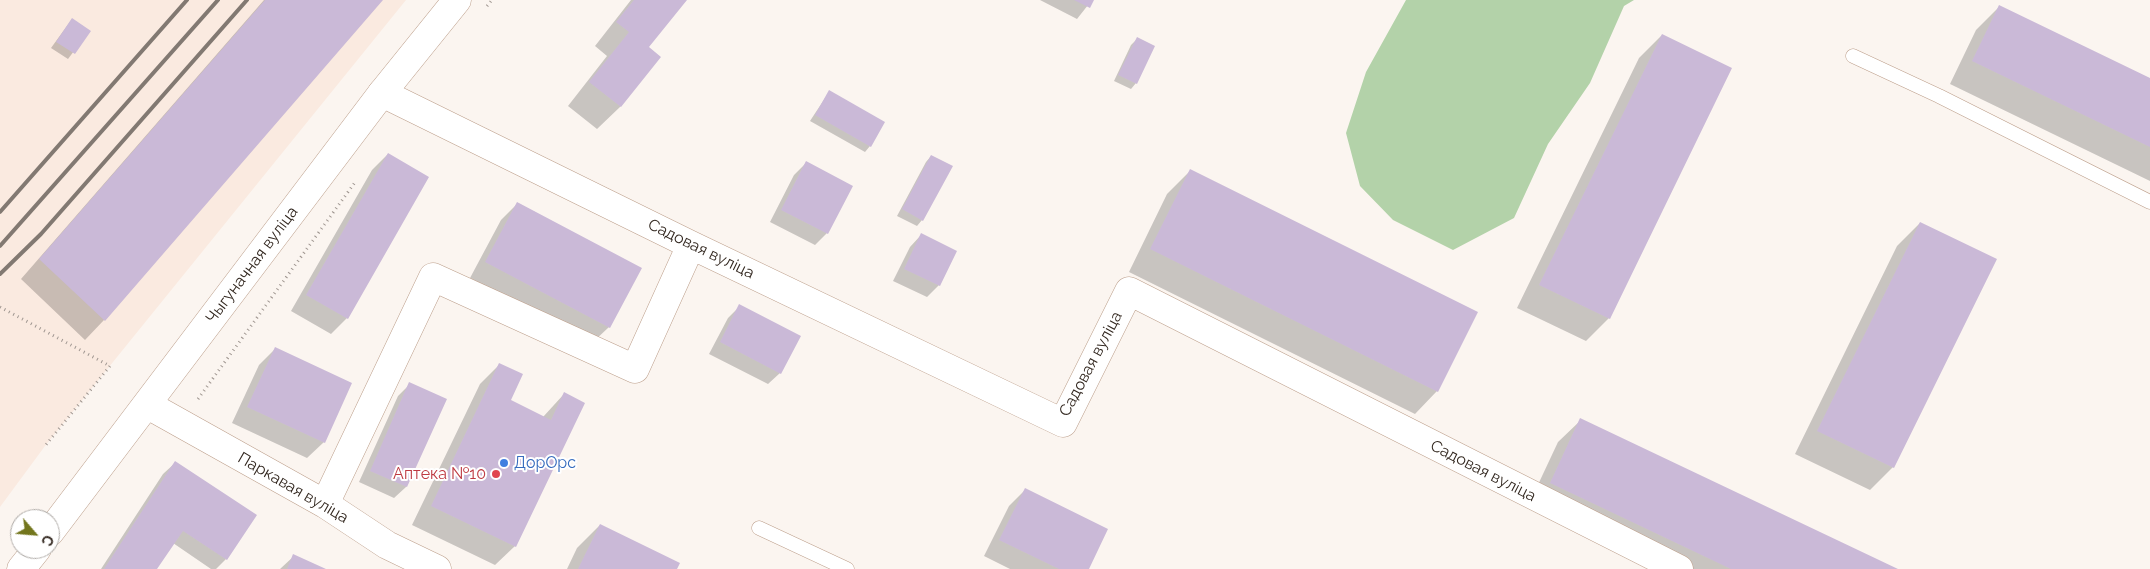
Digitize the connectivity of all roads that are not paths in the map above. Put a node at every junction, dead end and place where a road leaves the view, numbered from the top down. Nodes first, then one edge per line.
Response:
1 (457, 0) edge
2 (1853, 56) dead end
3 (382, 94) junction
4 (2150, 202) edge
5 (691, 245) junction
6 (148, 405) junction
7 (325, 504) junction
8 (60, 519) edge
9 (759, 528) dead end
10 (438, 569) edge
11 (847, 569) edge
12 (1679, 569) edge

1 - 3 street, Чыгуначная вуліца
2 - 4 lane
3 - 5 street, Садовая вуліца
3 - 6 street, Чыгуначная вуліца
5 - 7 street
5 - 12 street, Садовая вуліца
6 - 7 street, Паркавая вуліца
6 - 8 street, Чыгуначная вуліца
7 - 10 street, Паркавая вуліца
9 - 11 lane

